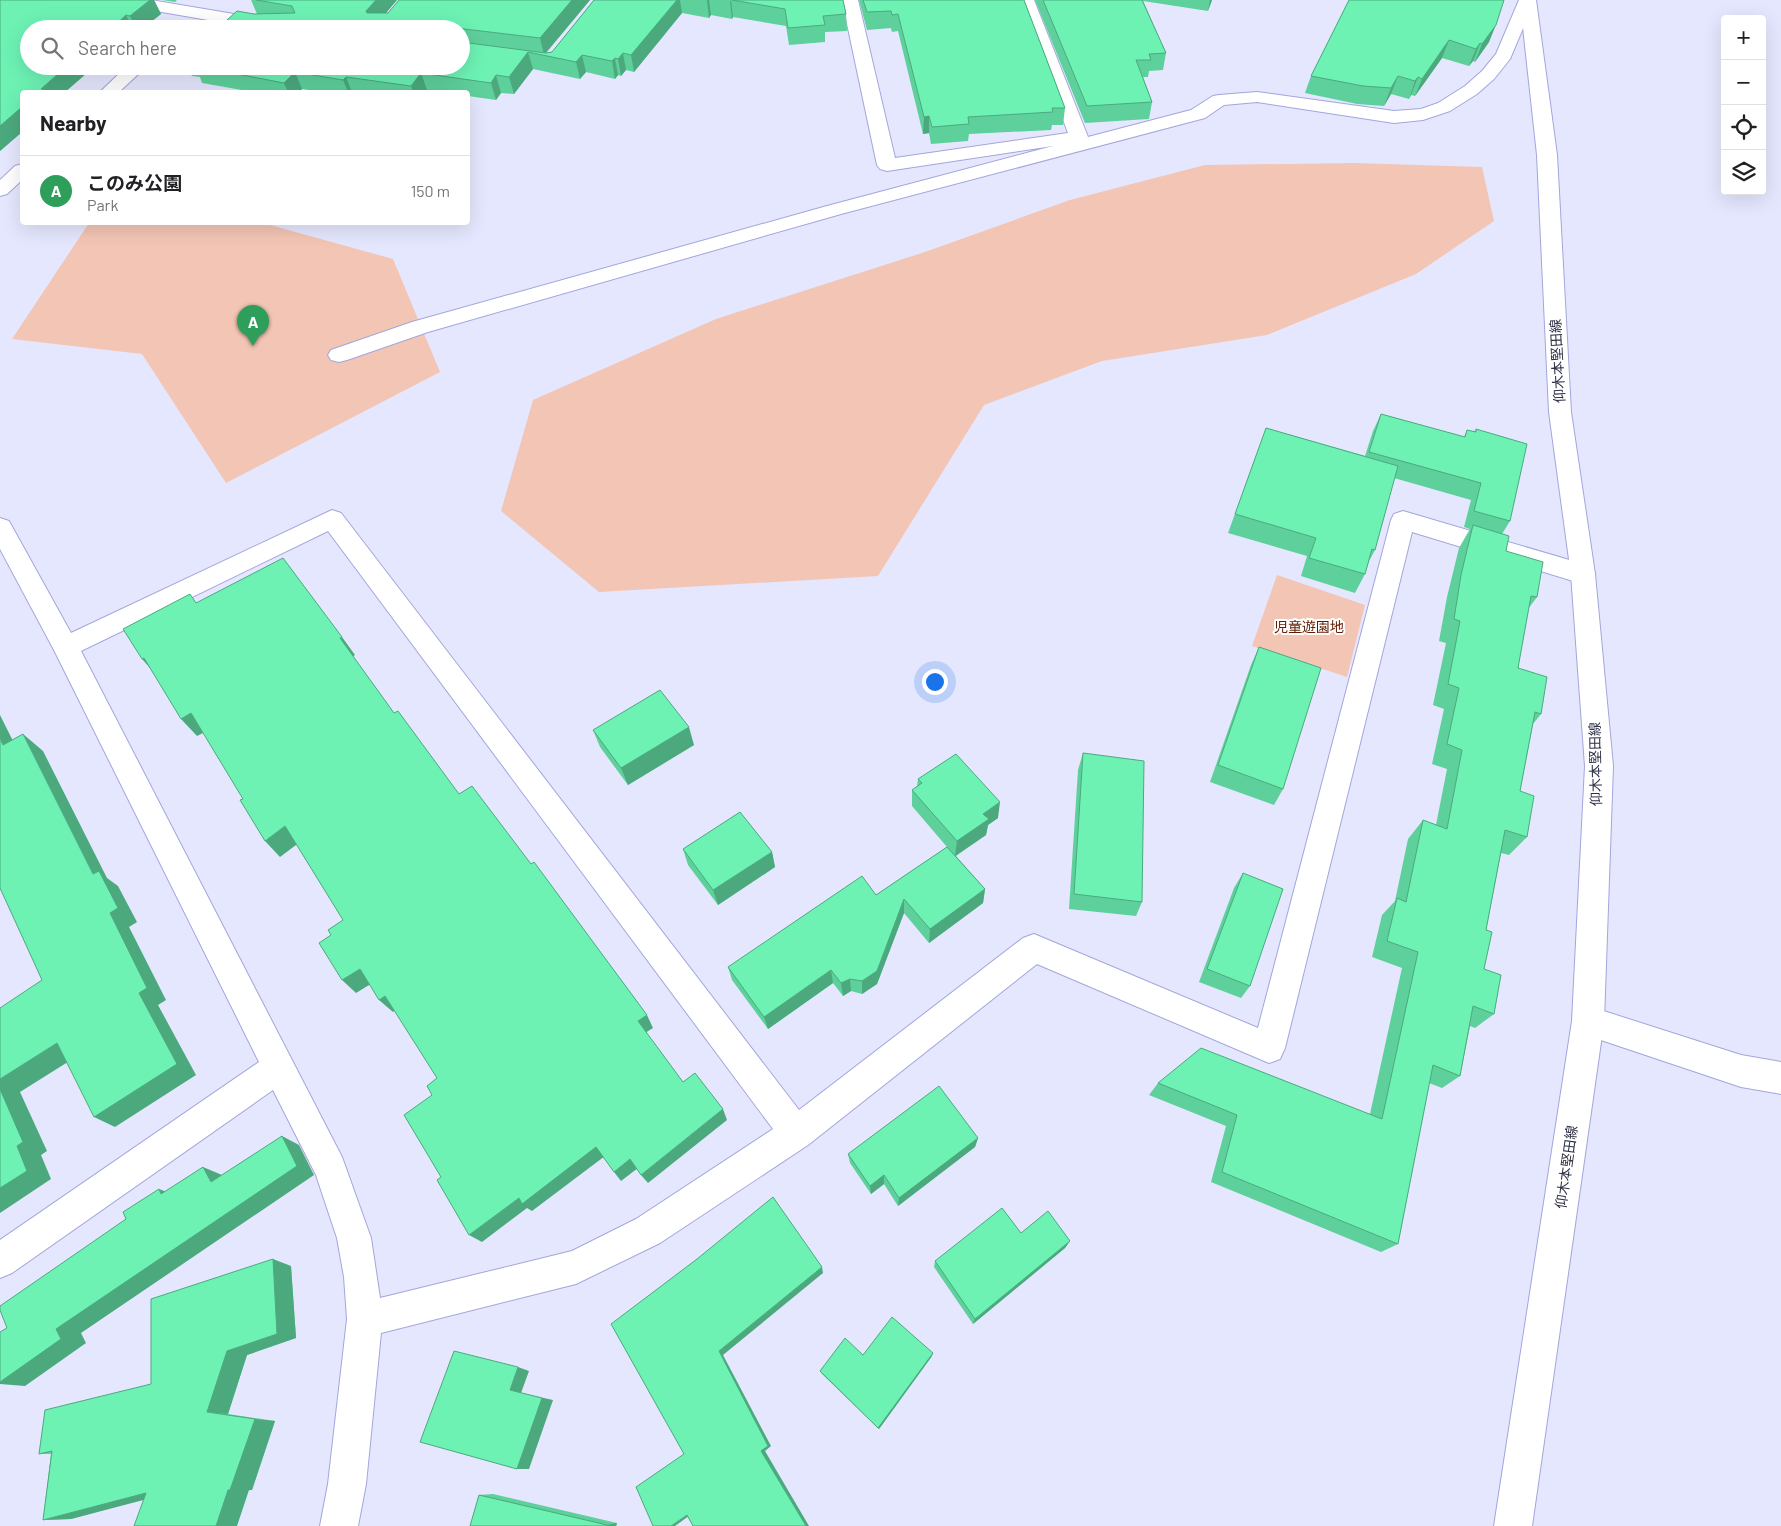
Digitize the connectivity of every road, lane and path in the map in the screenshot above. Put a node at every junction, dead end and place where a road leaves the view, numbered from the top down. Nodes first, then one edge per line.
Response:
1 (121, 0) edge
2 (212, 0) edge
3 (850, 0) edge
4 (1026, 0) edge
5 (1527, 0) edge
6 (198, 13) junction
7 (190, 20) edge
8 (240, 20) edge
9 (128, 75) edge
10 (111, 90) edge
11 (20, 172) edge
12 (0, 190) edge
13 (339, 354) dead end
14 (0, 527) edge
15 (1583, 574) junction
16 (66, 647) junction
17 (1588, 1021) junction
18 (280, 1067) junction
19 (1781, 1078) edge
20 (796, 1133) junction
21 (0, 1261) edge
22 (365, 1319) junction
23 (339, 1526) edge
24 (1513, 1526) edge

1 - 6 street
2 - 6 street
3 - 4 street
5 - 13 street
5 - 15 street, 仰木本堅田線
6 - 7 street
6 - 8 street
9 - 10 street
11 - 12 street
14 - 16 street
15 - 17 street, 仰木本堅田線
15 - 20 street
16 - 18 street
16 - 20 street
17 - 19 street
17 - 24 street, 仰木本堅田線
18 - 21 street
18 - 22 street
20 - 22 street
22 - 23 street

